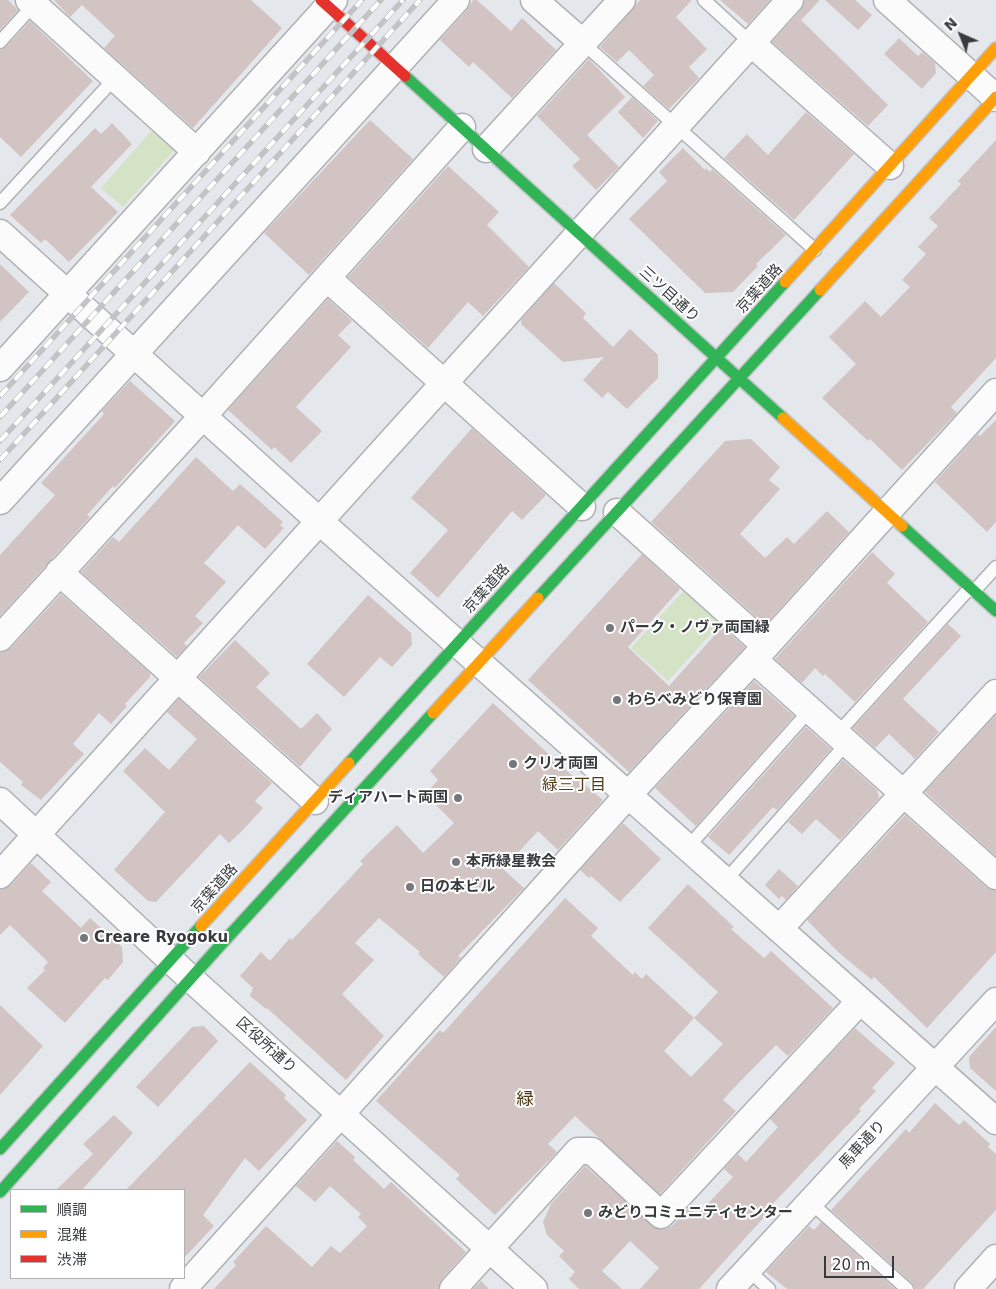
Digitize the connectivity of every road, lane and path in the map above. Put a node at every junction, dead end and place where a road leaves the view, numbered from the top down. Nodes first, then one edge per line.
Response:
1 (456, 0) edge
2 (534, 0) edge
3 (622, 0) edge
4 (704, 0) edge
5 (790, 0) edge
6 (887, 0) edge
7 (34, 1) edge
8 (328, 2) edge
9 (0, 42) edge
10 (583, 43) junction
11 (752, 43) junction
12 (996, 48) edge
13 (396, 66) junction
14 (972, 77) junction
15 (115, 78) junction
16 (996, 98) edge
17 (462, 126) junction
18 (676, 126) junction
19 (486, 149) junction
20 (197, 152) junction
21 (890, 166) junction
22 (0, 203) edge
23 (0, 232) edge
24 (579, 235) junction
25 (815, 250) junction
26 (327, 278) junction
27 (68, 293) junction
28 (134, 353) junction
29 (717, 358) junction
30 (0, 368) edge
31 (739, 378) junction
32 (446, 384) junction
33 (996, 392) edge
34 (203, 416) junction
35 (0, 501) edge
36 (582, 507) junction
37 (617, 512) junction
38 (888, 512) junction
39 (318, 520) junction
40 (996, 567) edge
41 (59, 572) junction
42 (972, 590) junction
43 (996, 611) edge
44 (0, 638) edge
45 (458, 643) junction
46 (760, 653) junction
47 (480, 663) junction
48 (177, 678) junction
49 (996, 693) edge
50 (810, 710) junction
51 (842, 739) junction
52 (904, 794) junction
53 (628, 795) junction
54 (0, 801) edge
55 (315, 801) junction
56 (36, 834) junction
57 (687, 848) junction
58 (0, 875) edge
59 (996, 876) edge
60 (725, 881) junction
61 (779, 929) junction
62 (172, 961) junction
63 (190, 978) junction
64 (860, 1001) junction
65 (996, 1001) edge
66 (935, 1068) junction
67 (341, 1114) junction
68 (996, 1121) edge
69 (0, 1149) edge
70 (0, 1192) edge
71 (809, 1201) junction
72 (489, 1249) junction
73 (996, 1258) edge
74 (747, 1269) junction
75 (183, 1289) edge
76 (453, 1289) edge
77 (534, 1289) edge
78 (730, 1289) edge
79 (769, 1289) edge
80 (907, 1289) edge
81 (968, 1289) edge

1 - 13 street
2 - 10 street
3 - 10 street
4 - 11 lane
5 - 11 street
6 - 14 street
7 - 9 lane
7 - 15 street
8 - 13 main road, 三ツ目通り
8 - 20 street
10 - 18 lane
10 - 19 street
11 - 18 street
11 - 21 street
12 - 14 main road, 京葉道路
13 - 17 main road, 三ツ目通り
13 - 28 street
14 - 16 street
14 - 21 main road, 京葉道路
15 - 20 street
15 - 22 lane
16 - 31 main road
17 - 19 main road, 三ツ目通り
17 - 26 street
18 - 24 street
18 - 25 lane
19 - 24 main road, 三ツ目通り
20 - 27 street
21 - 25 main road, 京葉道路
23 - 27 street
24 - 29 main road, 三ツ目通り
24 - 32 street
25 - 29 main road, 京葉道路
26 - 32 street
26 - 34 street
27 - 28 street
27 - 30 street
28 - 34 street
28 - 35 street
29 - 31 main road, 三ツ目通り
29 - 36 main road, 京葉道路
31 - 37 main road
31 - 38 main road, 三ツ目通り
32 - 36 street
32 - 39 street
33 - 38 street
34 - 39 street
34 - 41 street
36 - 45 main road, 京葉道路
37 - 46 street
37 - 47 main road
38 - 42 main road, 三ツ目通り
38 - 46 street
39 - 45 street
39 - 48 street
40 - 42 lane
41 - 44 street
41 - 48 street
42 - 43 main road, 三ツ目通り
42 - 51 lane
45 - 47 street
45 - 55 main road, 京葉道路
46 - 50 street
46 - 53 street
47 - 53 street
47 - 63 main road
48 - 55 street
48 - 56 street
49 - 52 street
50 - 51 street
50 - 57 lane
51 - 52 street
51 - 60 lane
52 - 59 street
52 - 61 street
53 - 57 street
53 - 67 street
54 - 56 street, 区役所通り
55 - 62 main road, 京葉道路
56 - 58 street
56 - 62 street, 区役所通り
57 - 60 street
60 - 61 street
61 - 64 street
62 - 63 street, 区役所通り
62 - 69 main road, 京葉道路
63 - 67 street, 区役所通り
63 - 70 main road
64 - 66 street
64 - 72 street
65 - 66 street, 馬車通り
66 - 68 street
66 - 71 street, 馬車通り
67 - 72 street, 区役所通り
67 - 75 street
71 - 74 street, 馬車通り
71 - 80 lane
72 - 76 street
72 - 77 street, 区役所通り
73 - 81 street
74 - 78 street, 馬車通り
74 - 79 lane

